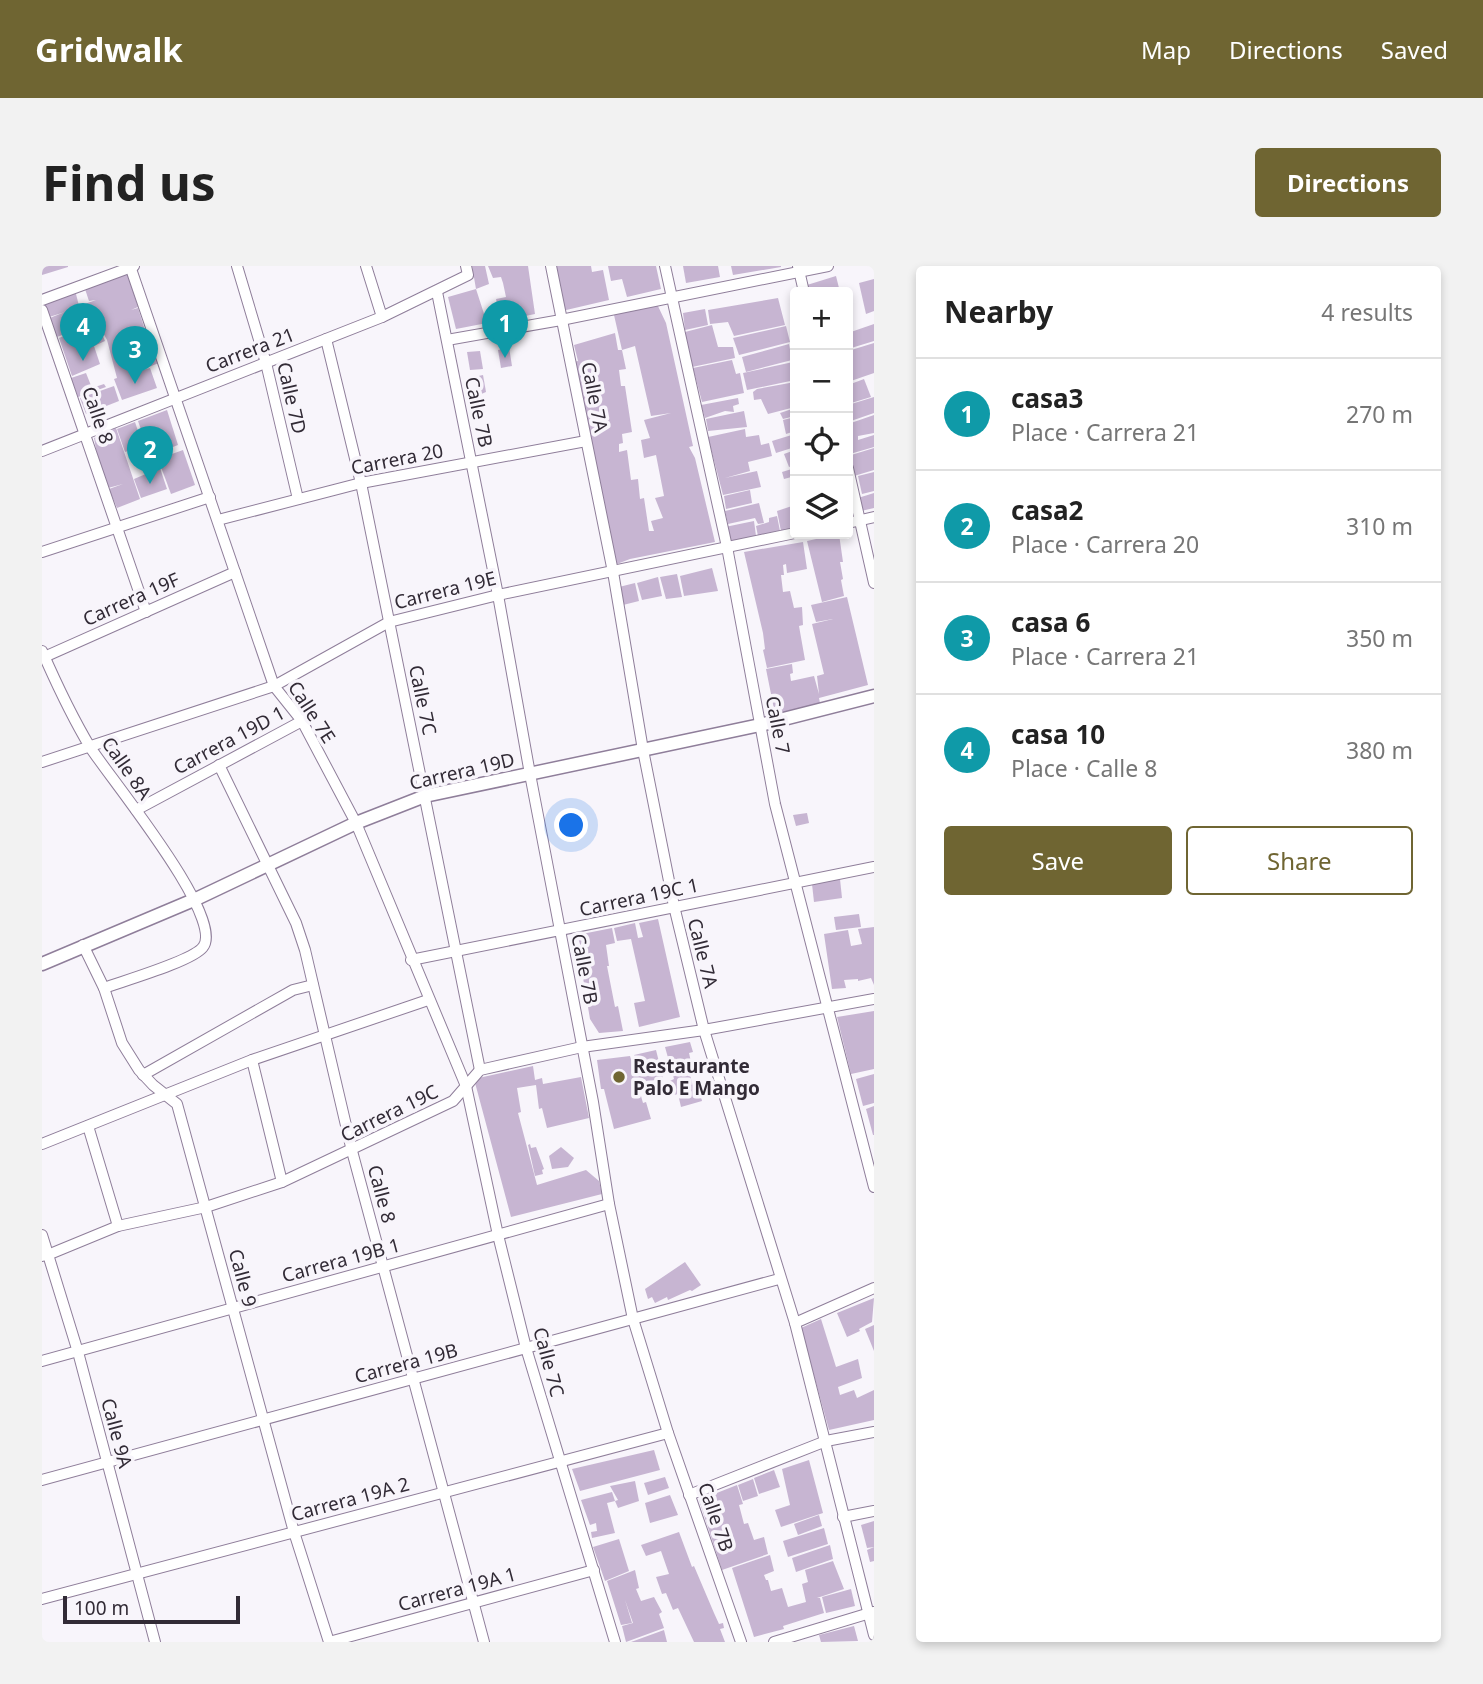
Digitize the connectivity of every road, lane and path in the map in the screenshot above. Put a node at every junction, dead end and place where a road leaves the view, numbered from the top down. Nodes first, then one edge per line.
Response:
1 (132, 266) edge
2 (237, 266) edge
3 (366, 266) edge
4 (551, 266) edge
5 (665, 266) edge
6 (828, 266) edge
7 (799, 270) edge
8 (467, 271) edge
9 (437, 292) junction
10 (672, 296) junction
11 (42, 300) edge
12 (42, 310) edge
13 (382, 317) junction
14 (561, 320) junction
15 (326, 339) junction
16 (447, 340) junction
17 (266, 363) junction
18 (176, 398) junction
19 (86, 434) junction
20 (586, 440) junction
21 (42, 451) edge
22 (472, 462) junction
23 (850, 476) edge
24 (360, 483) junction
25 (210, 497) junction
26 (298, 499) junction
27 (874, 517) edge
28 (218, 520) junction
29 (861, 520) junction
30 (853, 522) edge
31 (117, 527) junction
32 (790, 534) edge
33 (727, 547) junction
34 (42, 552) edge
35 (235, 572) junction
36 (613, 572) junction
37 (874, 583) edge
38 (498, 595) junction
39 (146, 612) junction
40 (389, 622) junction
41 (43, 655) edge
42 (274, 687) junction
43 (874, 695) edge
44 (302, 721) junction
45 (761, 725) junction
46 (90, 747) junction
47 (643, 750) junction
48 (42, 762) edge
49 (219, 765) junction
50 (530, 775) junction
51 (425, 796) junction
52 (136, 810) junction
53 (356, 823) junction
54 (267, 865) junction
55 (874, 867) edge
56 (796, 883) junction
57 (196, 899) junction
58 (674, 906) junction
59 (560, 931) junction
60 (83, 945) junction
61 (457, 950) junction
62 (411, 960) junction
63 (42, 964) edge
64 (313, 985) junction
65 (104, 988) junction
66 (874, 999) edge
67 (428, 1000) junction
68 (828, 1008) junction
69 (704, 1030) junction
70 (326, 1034) junction
71 (582, 1047) junction
72 (252, 1060) junction
73 (480, 1070) junction
74 (144, 1075) junction
75 (466, 1086) junction
76 (165, 1095) junction
77 (88, 1126) junction
78 (42, 1144) edge
79 (352, 1151) junction
80 (282, 1182) junction
81 (874, 1187) edge
82 (610, 1204) junction
83 (206, 1207) junction
84 (118, 1226) junction
85 (42, 1235) edge
86 (498, 1235) junction
87 (46, 1255) edge
88 (383, 1267) junction
89 (779, 1279) junction
90 (874, 1288) edge
91 (234, 1308) junction
92 (633, 1319) junction
93 (795, 1323) junction
94 (526, 1348) junction
95 (78, 1352) junction
96 (42, 1361) edge
97 (414, 1379) junction
98 (264, 1419) junction
99 (874, 1432) edge
100 (668, 1433) junction
101 (826, 1441) junction
102 (106, 1462) junction
103 (559, 1462) junction
104 (42, 1480) edge
105 (444, 1492) junction
106 (690, 1495) junction
107 (874, 1511) edge
108 (843, 1517) junction
109 (294, 1532) junction
110 (594, 1570) junction
111 (137, 1576) junction
112 (42, 1599) edge
113 (474, 1603) junction
114 (871, 1613) edge
115 (874, 1635) edge
116 (155, 1642) edge
117 (329, 1642) edge
118 (484, 1642) edge
119 (615, 1642) edge
120 (741, 1642) edge
121 (774, 1642) edge

1 - 11 street
1 - 18 street, Calle 7E
2 - 17 street, Calle 7D
3 - 13 street
4 - 14 street, Calle 7A
5 - 10 street, Calle 7
6 - 7 street
7 - 10 street
8 - 9 street, Carrera 21
9 - 13 street, Carrera 21
9 - 16 street, Calle 7B
10 - 14 street
10 - 33 street, Calle 7
12 - 19 street, Calle 8
13 - 15 street, Carrera 21
14 - 16 street
14 - 20 street, Calle 7A
15 - 17 street, Carrera 21
15 - 24 street, Calle 7C
16 - 22 street, Calle 7B
17 - 18 street, Carrera 21
17 - 26 street, Calle 7D
18 - 19 street, Carrera 21
18 - 25 street, Calle 7E
19 - 21 street, Carrera 21
19 - 31 street, Calle 8
20 - 22 street, Carrera 20
20 - 36 street, Calle 7A
22 - 24 street, Carrera 20
22 - 38 street, Calle 7B
23 - 29 street
24 - 26 street, Carrera 20
24 - 40 street, Calle 7C
25 - 28 street, Calle 7E
25 - 31 street
26 - 28 street, Carrera 20
27 - 29 street
28 - 35 street, Calle 7E
29 - 30 street
29 - 37 street
31 - 34 street
31 - 39 street, Calle 8
32 - 33 street, Carrera 19E
33 - 36 street, Carrera 19E
33 - 45 street, Calle 7
35 - 39 street, Carrera 19F
35 - 42 street, Calle 7E
36 - 38 street, Carrera 19E
36 - 47 street, Calle 7A
38 - 40 street, Carrera 19E
38 - 50 street, Calle 7B
39 - 41 street, Carrera 19F
40 - 42 street, Carrera 19E
40 - 51 street, Calle 7C
41 - 46 street, Calle 8A
42 - 44 street, Calle 7E
42 - 46 street, Carrera 19E
43 - 45 street, Carrera 19D
44 - 49 street, Carrera 19D 1
44 - 53 street, Calle 7E
45 - 47 street, Carrera 19D
45 - 56 street, Calle 7
46 - 48 street, Carrera 19E
46 - 52 street, Calle 8A
47 - 50 street, Carrera 19D
47 - 58 street, Calle 7A
49 - 52 street, Carrera 19D 1
49 - 54 street, Calle 8
50 - 51 street, Carrera 19D
50 - 59 street, Calle 7B
51 - 53 street, Carrera 19D
51 - 61 street, Calle 7C
52 - 57 street, Calle 8A
53 - 54 street, Carrera 19D
53 - 62 street, Calle 7E
54 - 57 street, Carrera 19D
54 - 64 street, Calle 8
55 - 56 street, Carrera 19C 1
56 - 58 street, Carrera 19C 1
56 - 68 street, Calle 7
57 - 60 street, Carrera 19D
57 - 65 street, Calle 8A
58 - 59 street, Carrera 19C 1
58 - 69 street, Calle 7A
59 - 61 street, Carrera 19C 1
59 - 71 street, Calle 7B
60 - 63 street, Carrera 19D
60 - 65 street, Calle 9
61 - 62 street, Carrera 19C 1
61 - 73 street, Calle 7C
62 - 67 street, Calle 7E
64 - 70 street, Calle 8
64 - 74 street
65 - 74 street, Calle 9
66 - 68 street
67 - 70 street
67 - 75 street, Calle 7E
68 - 69 street
68 - 81 street, Calle 7
69 - 71 street
69 - 89 street, Calle 7A
70 - 72 street
70 - 79 street, Calle 8
71 - 73 street
71 - 82 street, Calle 7B
72 - 76 street
72 - 80 street
73 - 75 street, Carrera 19C
74 - 76 street, Calle 9
75 - 79 street, Carrera 19C
75 - 86 street, Calle 7C
76 - 77 street
76 - 83 street, Calle 9
77 - 78 street
77 - 84 street
79 - 80 street, Carrera 19C
79 - 88 street, Calle 8
80 - 83 street, Carrera 19C
82 - 86 street, Carrera 19B 1
82 - 92 street, Calle 7B
83 - 84 street, Carrera 19C
83 - 91 street, Calle 9
84 - 87 street, Carrera 19C
85 - 87 street, Calle 9A
86 - 88 street, Carrera 19B 1
86 - 94 street, Calle 7C
87 - 95 street, Calle 9A
88 - 91 street, Carrera 19B 1
88 - 97 street, Calle 8
89 - 92 street, Carrera 19B
89 - 93 street, Calle 7A
90 - 93 street
91 - 95 street, Carrera 19B 1
91 - 98 street, Calle 9
92 - 94 street, Carrera 19B
92 - 100 street, Calle 7B
93 - 101 street, Calle 7A
94 - 97 street, Carrera 19B
94 - 103 street, Calle 7C
95 - 96 street, Carrera 19B 1
95 - 102 street, Calle 9A
97 - 98 street, Carrera 19B
97 - 105 street, Calle 8
98 - 102 street, Carrera 19B
98 - 109 street, Calle 9
99 - 101 street
100 - 103 street, Carrera 19A 2
100 - 106 street, Calle 7B
101 - 106 street
101 - 108 street, Calle 7A
102 - 104 street, Carrera 19B
102 - 111 street, Calle 9A
103 - 105 street, Carrera 19A 2
103 - 110 street, Calle 7C
105 - 109 street, Carrera 19A 2
105 - 113 street, Calle 8
106 - 120 street, Calle 7B
107 - 108 street
108 - 114 street, Calle 7A
109 - 111 street, Carrera 19A 2
109 - 117 street, Calle 9
110 - 113 street, Carrera 19A 1
110 - 119 street, Calle 7C
111 - 112 street, Carrera 19A 2
111 - 116 street, Calle 9A
113 - 117 street, Carrera 19A 1
113 - 118 street, Calle 8
114 - 115 street, Calle 7A
114 - 121 street

